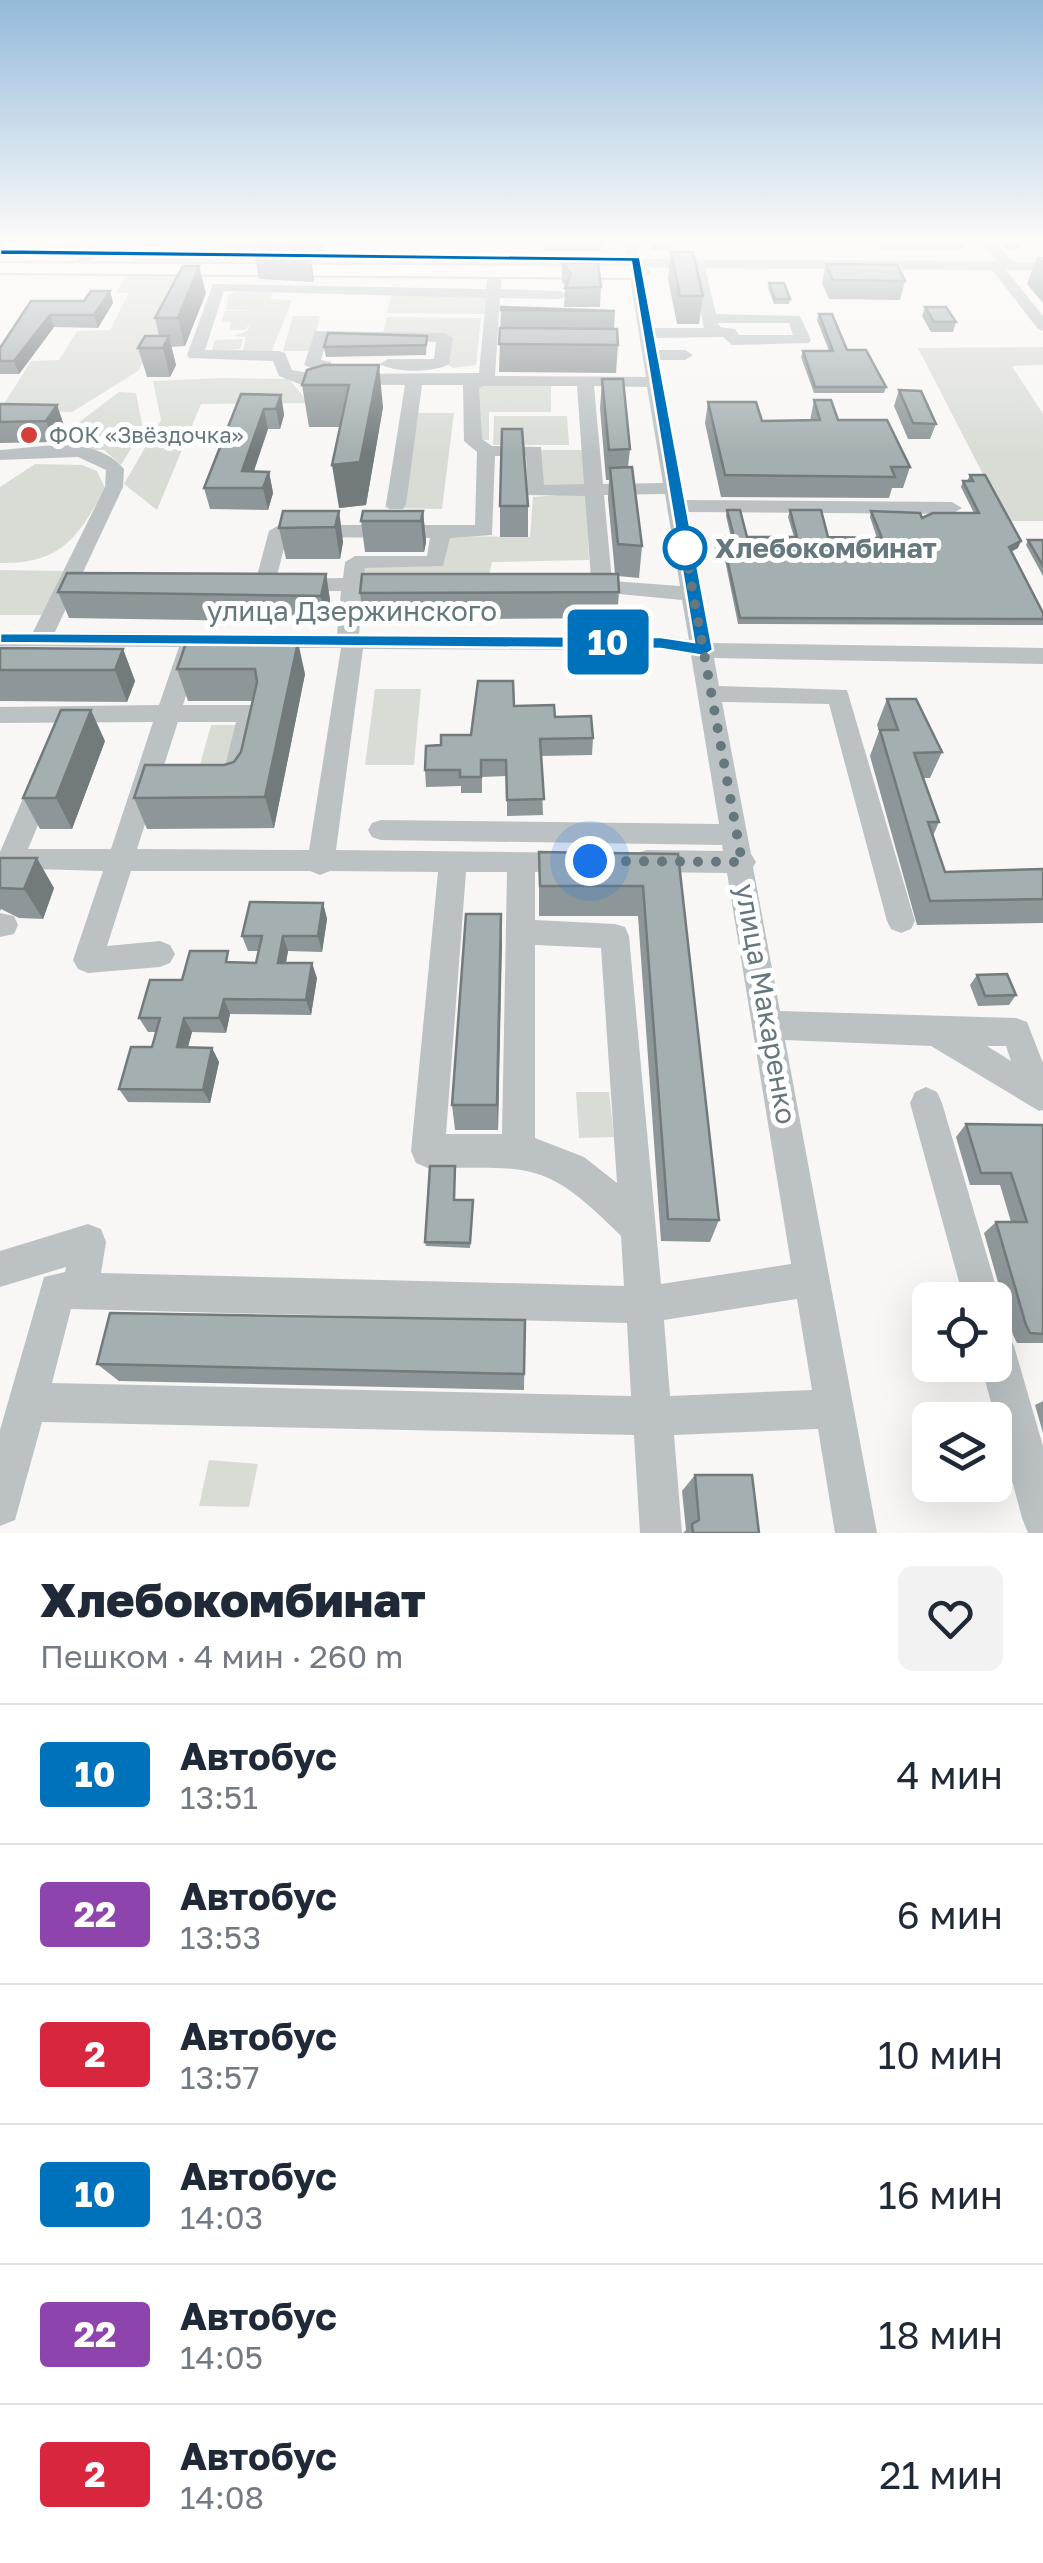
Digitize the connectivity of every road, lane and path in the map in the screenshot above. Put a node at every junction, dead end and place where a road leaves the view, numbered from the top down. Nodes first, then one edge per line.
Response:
1 (209, 313) edge
2 (383, 313) edge
3 (496, 313) edge
4 (646, 313) edge
5 (715, 313) edge
6 (381, 322) junction
7 (650, 333) junction
8 (685, 355) dead end
9 (175, 356) dead end
10 (195, 356) junction
11 (652, 356) junction
12 (416, 372) junction
13 (323, 373) junction
14 (480, 380) junction
15 (585, 381) junction
16 (655, 382) junction
17 (318, 405) edge
18 (486, 450) junction
19 (0, 455) edge
20 (593, 489) junction
21 (676, 497) junction
22 (396, 504) dead end
23 (952, 508) edge
24 (441, 532) junction
25 (354, 585) junction
26 (411, 585) edge
27 (564, 585) edge
28 (602, 585) junction
29 (694, 594) junction
30 (42, 638) junction
31 (0, 639) edge
32 (350, 640) junction
33 (192, 642) junction
34 (704, 650) junction
35 (1043, 656) edge
36 (711, 694) junction
37 (167, 714) junction
38 (0, 715) edge
39 (63, 732) junction
40 (144, 784) junction
41 (381, 830) dead end
42 (739, 849) junction
43 (121, 858) junction
44 (454, 860) junction
45 (521, 860) junction
46 (320, 864) junction
47 (901, 921) dead end
48 (521, 932) junction
49 (160, 954) dead end
50 (770, 1025) junction
51 (936, 1032) junction
52 (1030, 1032) edge
53 (1041, 1101) edge
54 (926, 1103) dead end
55 (518, 1151) junction
56 (638, 1228) junction
57 (0, 1269) edge
58 (810, 1279) junction
59 (977, 1282) edge
60 (80, 1290) junction
61 (644, 1305) junction
62 (1006, 1382) edge
63 (25, 1402) junction
64 (834, 1409) junction
65 (652, 1416) junction
66 (1040, 1495) edge
67 (0, 1505) edge
68 (661, 1533) edge
69 (856, 1533) edge

1 - 10 street
2 - 6 street
3 - 14 street
4 - 7 street, улица Макаренко
5 - 7 street
6 - 12 street
6 - 13 street
7 - 11 street, улица Макаренко
8 - 11 street
9 - 10 street
10 - 13 street
11 - 16 street, улица Макаренко
12 - 13 street
12 - 14 street
12 - 22 street
13 - 17 street
14 - 15 street
14 - 18 street
15 - 16 street
15 - 20 street
16 - 21 street, улица Макаренко
18 - 20 street
18 - 24 street
19 - 30 street
20 - 21 street
20 - 28 street
21 - 23 street
21 - 29 street, улица Макаренко
24 - 25 street
24 - 25 street
25 - 26 street
25 - 32 street
27 - 28 street
28 - 29 street
29 - 34 street, улица Макаренко
30 - 31 street, улица Дзержинского
30 - 33 street, улица Дзержинского
32 - 33 street, улица Дзержинского
32 - 34 street, улица Дзержинского
32 - 46 street
33 - 37 street
34 - 35 street, улица Дзержинского
34 - 36 street, улица Макаренко
36 - 42 street, улица Макаренко
36 - 47 street
37 - 39 street
37 - 40 street
37 - 40 street
38 - 39 street
39 - 43 street
40 - 43 street
41 - 42 street
42 - 45 street
42 - 50 street, улица Макаренко
43 - 46 street
43 - 49 street
44 - 45 street
44 - 46 street
44 - 55 street
45 - 48 street
48 - 55 street
48 - 56 street
50 - 51 street
50 - 58 street, улица Макаренко
51 - 52 street
51 - 53 street
52 - 53 street
54 - 59 street
55 - 56 street
56 - 61 street
57 - 60 street
58 - 61 street
58 - 64 street, улица Макаренко
60 - 61 street
60 - 63 street
61 - 65 street
62 - 66 street
63 - 65 street
63 - 67 street
64 - 65 street
64 - 69 street, улица Макаренко
65 - 68 street

